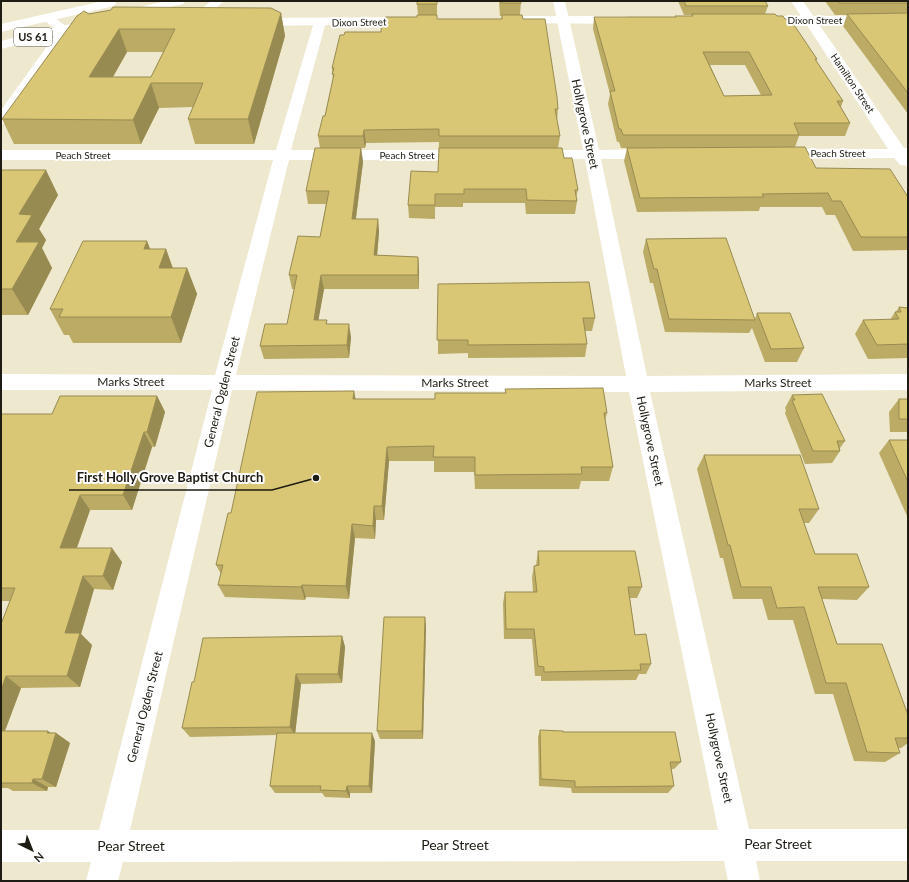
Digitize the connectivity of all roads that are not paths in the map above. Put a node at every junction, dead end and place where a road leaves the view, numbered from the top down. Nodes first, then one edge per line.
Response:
1 (118, 1) edge
2 (179, 1) edge
3 (218, 1) edge
4 (560, 1) edge
5 (797, 1) edge
6 (104, 5) junction
7 (47, 18) junction
8 (115, 18) junction
9 (158, 19) edge
10 (502, 20) edge
11 (563, 20) junction
12 (638, 20) edge
13 (748, 20) edge
14 (810, 20) junction
15 (908, 20) edge
16 (202, 21) edge
17 (423, 21) edge
18 (217, 22) junction
19 (320, 22) junction
20 (1, 28) edge
21 (65, 30) junction
22 (1, 45) edge
23 (1, 120) edge
24 (904, 153) edge
25 (671, 154) edge
26 (765, 154) edge
27 (1, 155) edge
28 (282, 155) junction
29 (481, 155) edge
30 (521, 155) edge
31 (592, 155) junction
32 (908, 166) edge
33 (1, 382) edge
34 (224, 382) junction
35 (908, 382) edge
36 (638, 384) junction
37 (737, 844) junction
38 (908, 844) edge
39 (1, 846) edge
40 (111, 846) junction
41 (102, 881) edge
42 (744, 881) edge

1 - 6 main road, US 61
2 - 8 main road, US 61
3 - 18 main road
4 - 11 main road, Hollygrove Street
5 - 14 main road, Hamilton Street
6 - 7 main road, US 61
6 - 8 main road
7 - 20 main road, US 61
7 - 21 main road
8 - 9 main road
8 - 21 main road, US 61
10 - 11 main road
11 - 12 main road
11 - 31 main road, Hollygrove Street
13 - 14 main road, Dixon Street
14 - 15 main road, Dixon Street
14 - 24 main road, Hamilton Street
16 - 18 main road, Dixon Street
17 - 19 main road, Dixon Street
18 - 19 main road, Dixon Street
19 - 28 main road, General Ogden Street
21 - 22 main road, US 61
21 - 23 main road
24 - 26 main road, Peach Street
24 - 32 main road, Hamilton Street
25 - 31 main road
27 - 28 main road, Peach Street
28 - 29 main road, Peach Street
28 - 34 main road, General Ogden Street
30 - 31 main road
31 - 36 main road, Hollygrove Street
33 - 34 main road, Marks Street
34 - 36 main road, Marks Street
34 - 40 main road, General Ogden Street
35 - 36 main road, Marks Street
36 - 37 main road, Hollygrove Street
37 - 38 main road, Pear Street
37 - 40 main road, Pear Street
37 - 42 main road, Hollygrove Street
39 - 40 main road, Pear Street
40 - 41 main road, General Ogden Street

